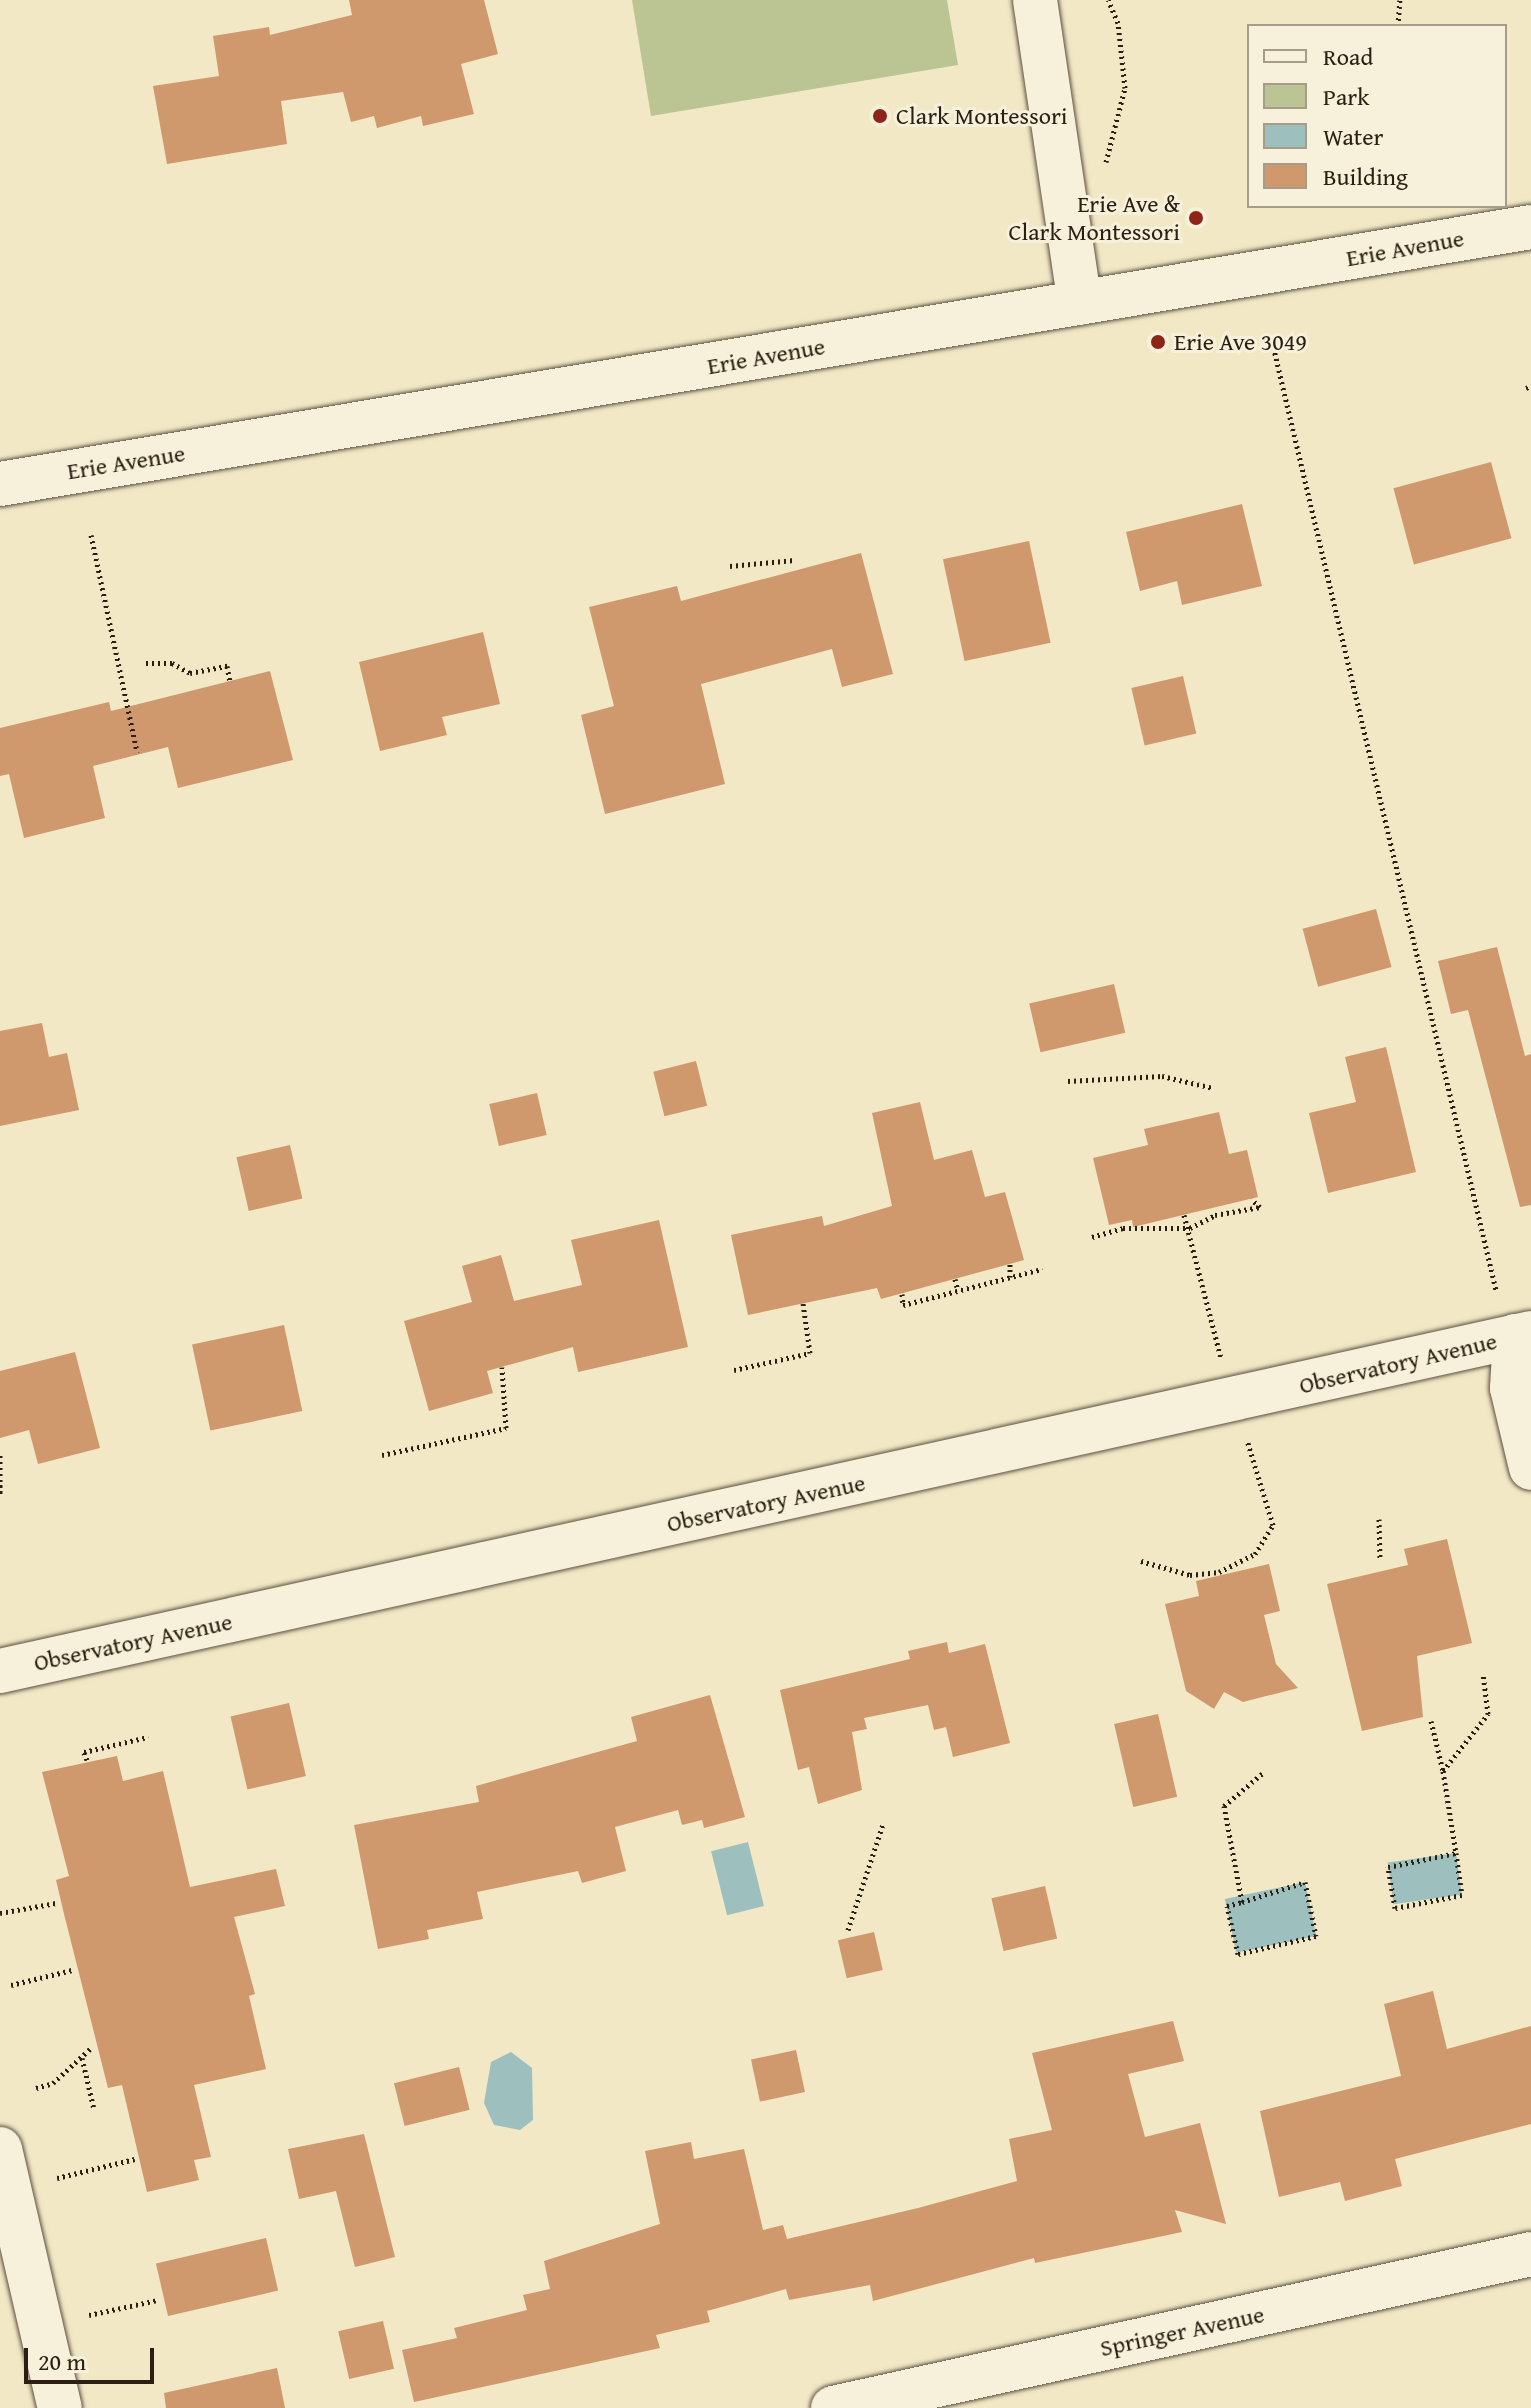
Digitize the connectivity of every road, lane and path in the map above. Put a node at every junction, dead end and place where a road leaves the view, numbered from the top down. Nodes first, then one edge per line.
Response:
1 (1035, 0) edge
2 (1108, 0) edge
3 (1400, 0) edge
4 (1398, 24) edge
5 (1105, 165) dead end
6 (1531, 227) edge
7 (1080, 303) junction
8 (1272, 341) dead end
9 (0, 484) edge
10 (91, 535) dead end
11 (795, 560) dead end
12 (730, 566) dead end
13 (146, 663) dead end
14 (230, 681) dead end
15 (137, 752) dead end
16 (1068, 1081) dead end
17 (1213, 1088) dead end
18 (1251, 1199) dead end
19 (1184, 1215) dead end
20 (1190, 1228) junction
21 (1092, 1237) dead end
22 (1010, 1264) dead end
23 (1042, 1269) dead end
24 (1010, 1277) junction
25 (955, 1279) dead end
26 (1496, 1290) dead end
27 (958, 1291) junction
28 (902, 1294) dead end
29 (803, 1303) dead end
30 (1523, 1335) edge
31 (502, 1367) dead end
32 (734, 1370) dead end
33 (1235, 1399) junction
34 (0, 1455) edge
35 (382, 1455) dead end
36 (1531, 1468) edge
37 (0, 1496) edge
38 (1379, 1519) dead end
39 (1380, 1560) dead end
40 (1141, 1561) dead end
41 (0, 1671) edge
42 (1483, 1676) dead end
43 (1431, 1721) dead end
44 (148, 1737) dead end
45 (87, 1760) dead end
46 (1443, 1771) junction
47 (1264, 1772) dead end
48 (883, 1824) dead end
49 (1456, 1853) junction
50 (1242, 1902) junction
51 (56, 1903) dead end
52 (0, 1913) edge
53 (848, 1930) dead end
54 (72, 1970) dead end
55 (11, 1985) dead end
56 (92, 2047) dead end
57 (82, 2057) junction
58 (36, 2088) dead end
59 (94, 2109) dead end
60 (0, 2149) edge
61 (135, 2159) dead end
62 (57, 2178) dead end
63 (1531, 2254) edge
64 (158, 2300) dead end
65 (89, 2315) dead end
66 (60, 2408) edge
67 (833, 2408) edge

1 - 7 street
2 - 5 path
3 - 4 path
6 - 7 street, Erie Avenue
7 - 9 street, Erie Avenue
8 - 26 path
10 - 15 path
11 - 12 path
13 - 14 path
16 - 17 path
18 - 20 path
19 - 20 path
20 - 21 path
20 - 33 path
22 - 24 path
23 - 24 path
24 - 27 path
25 - 27 path
27 - 28 path
29 - 32 path
30 - 33 street, Observatory Avenue
30 - 36 street
31 - 35 path
33 - 40 path
33 - 41 street, Observatory Avenue
34 - 37 path
38 - 39 path
42 - 46 path
43 - 46 path
44 - 45 path
46 - 49 path
47 - 50 path
48 - 53 path
49 - 49 path
50 - 50 path
51 - 52 path
54 - 55 path
56 - 57 path
57 - 58 path
57 - 59 path
60 - 66 street
61 - 62 path
63 - 67 street, Springer Avenue
64 - 65 path

